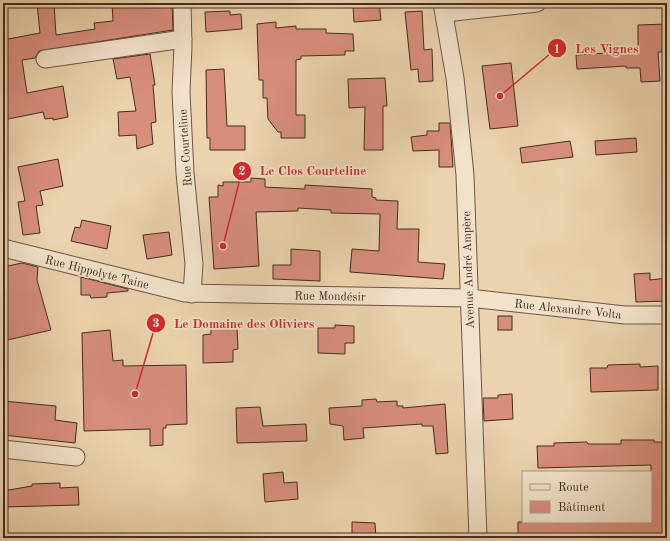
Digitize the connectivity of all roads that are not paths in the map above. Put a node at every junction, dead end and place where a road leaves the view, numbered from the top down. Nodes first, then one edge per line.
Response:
1 (182, 3) edge
2 (537, 3) edge
3 (443, 8) edge
4 (183, 40) junction
5 (45, 59) dead end
6 (3, 248) edge
7 (192, 294) junction
8 (469, 298) junction
9 (667, 314) edge
10 (3, 449) edge
11 (76, 457) dead end
12 (478, 538) edge

1 - 4 street, Rue Courteline
2 - 3 street
3 - 8 street, Avenue André Ampère
4 - 5 street
4 - 7 street, Rue Courteline
6 - 7 street, Rue Hippolyte Taine
7 - 8 street, Rue Mondésir
8 - 9 street, Rue Alexandre Volta
8 - 12 street, Avenue André Ampère
10 - 11 street

